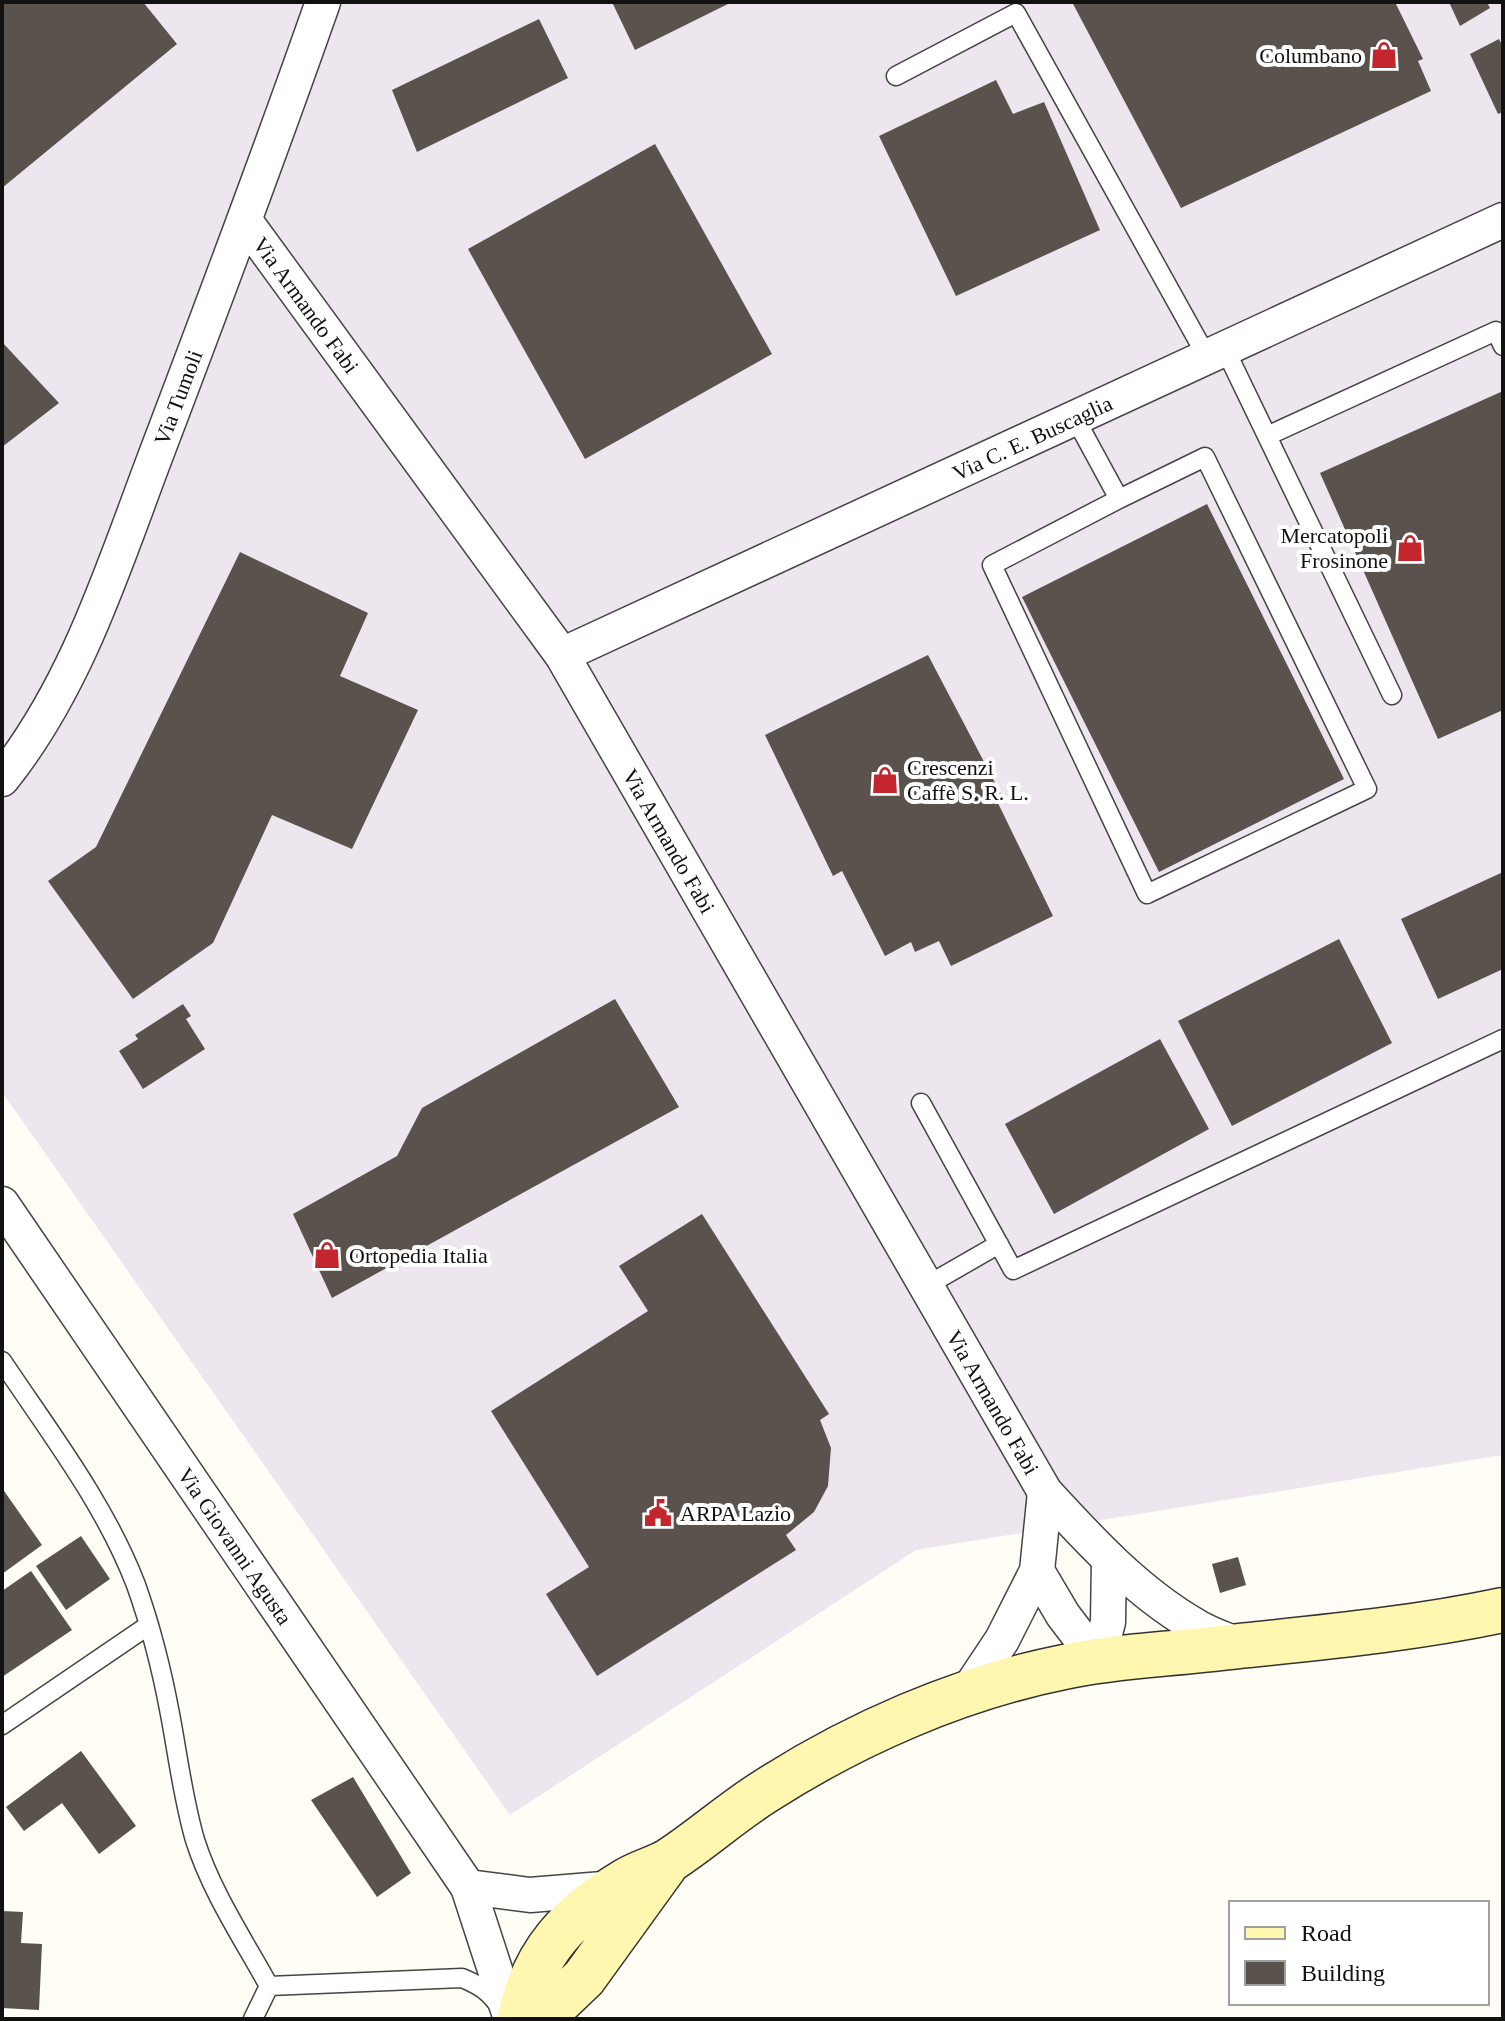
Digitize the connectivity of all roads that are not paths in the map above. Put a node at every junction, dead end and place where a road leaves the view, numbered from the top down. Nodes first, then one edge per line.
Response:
1 (323, 2) edge
2 (896, 76) dead end
3 (1503, 220) edge
4 (245, 221) junction
5 (1503, 346) edge
6 (1216, 353) junction
7 (1075, 418) junction
8 (1267, 436) junction
9 (1119, 499) junction
10 (562, 655) junction
11 (1392, 695) dead end
12 (2, 779) edge
13 (1503, 1039) edge
14 (921, 1103) dead end
15 (2, 1204) edge
16 (999, 1244) junction
17 (926, 1286) junction
18 (2, 1361) edge
19 (1045, 1492) junction
20 (1109, 1559) junction
21 (1037, 1571) junction
22 (1503, 1610) edge
23 (149, 1625) junction
24 (1240, 1646) junction
25 (1098, 1661) junction
26 (966, 1694) junction
27 (2, 1725) edge
28 (668, 1861) junction
29 (468, 1887) junction
30 (615, 1888) junction
31 (269, 1986) junction
32 (253, 2019) edge
33 (509, 2019) edge
34 (520, 2019) edge
35 (541, 2019) edge

1 - 4 street, Via Tumoli
2 - 6 lane
3 - 6 street, Via C. E. Buscaglia
4 - 10 street, Via Armando Fabi
4 - 12 street, Via Tumoli
5 - 8 lane
6 - 7 street, Via C. E. Buscaglia
6 - 8 lane
7 - 9 lane
7 - 10 street, Via C. E. Buscaglia
8 - 11 lane
9 - 9 lane
10 - 17 street, Via Armando Fabi
13 - 16 lane
14 - 16 lane
15 - 29 street, Via Giovanni Agusta
16 - 17 lane
17 - 19 street, Via Armando Fabi
18 - 23 lane
19 - 20 street, Via Armando Fabi
19 - 21 street, Via Armando Fabi
20 - 24 street, Via Armando Fabi
20 - 25 street
21 - 25 street
21 - 26 street, Via Armando Fabi
22 - 24 street
23 - 27 lane
23 - 31 lane
24 - 25 street
25 - 26 street
26 - 28 street
28 - 30 street
28 - 35 street
29 - 30 street
29 - 33 street, Via Giovanni Agusta
30 - 34 street
31 - 32 lane
31 - 33 lane

